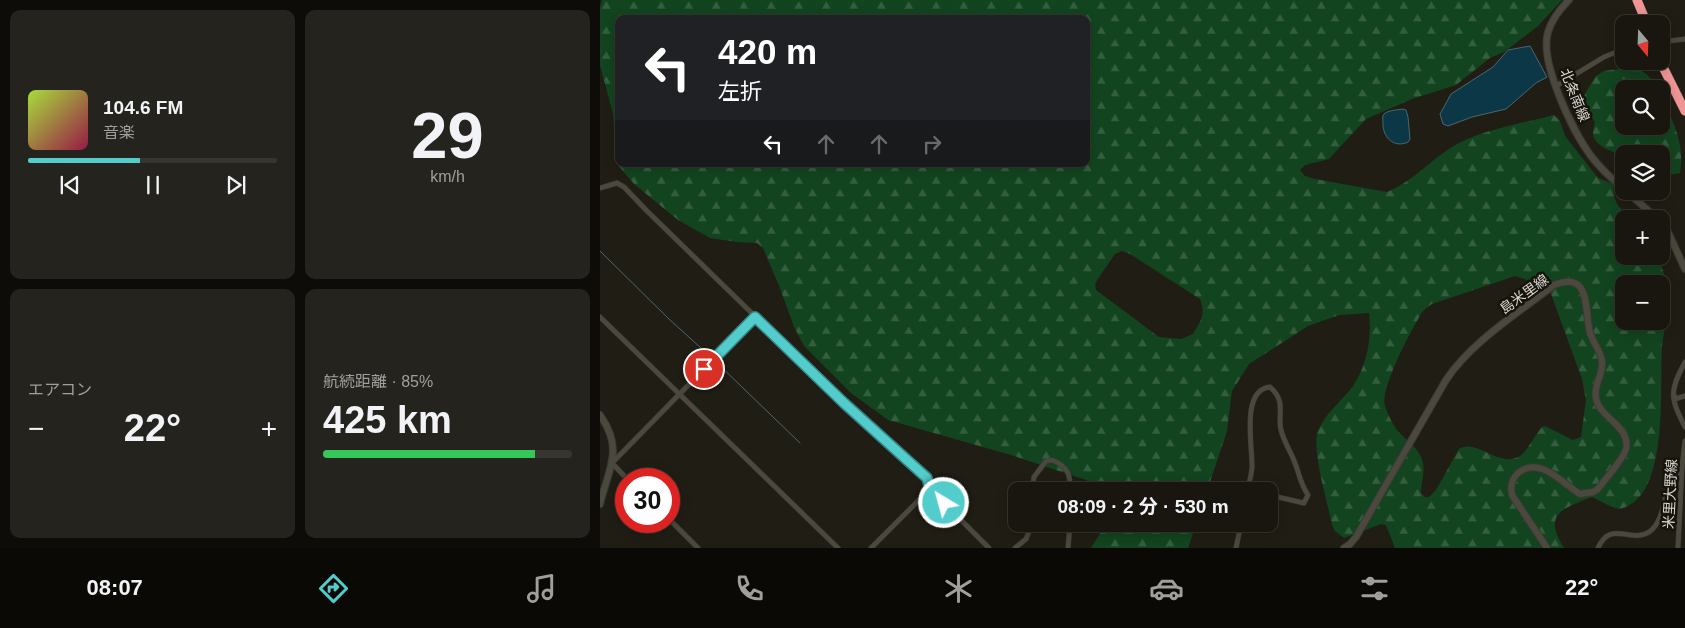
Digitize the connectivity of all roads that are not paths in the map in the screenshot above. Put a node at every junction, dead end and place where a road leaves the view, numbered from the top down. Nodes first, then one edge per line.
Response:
1 (1569, 0) edge
2 (1632, 0) edge
3 (1637, 0) edge
4 (1638, 15) edge
5 (1643, 15) edge
6 (1685, 39) edge
7 (1670, 41) edge
8 (1615, 53) edge
9 (1664, 70) edge
10 (1669, 70) edge
11 (1556, 86) junction
12 (1685, 101) edge
13 (1685, 111) edge
14 (1615, 180) edge
15 (600, 188) edge
16 (1636, 200) edge
17 (1648, 210) edge
18 (1670, 236) edge
19 (1685, 267) edge
20 (600, 317) edge
21 (755, 317) junction
22 (1685, 362) edge
23 (1673, 390) junction
24 (679, 395) junction
25 (1685, 396) edge
26 (600, 415) edge
27 (1685, 427) edge
28 (1685, 441) edge
29 (612, 463) junction
30 (1682, 467) junction
31 (617, 468) edge
32 (1033, 482) edge
33 (1070, 482) edge
34 (1250, 482) edge
35 (930, 489) junction
36 (1278, 498) edge
37 (600, 504) edge
38 (680, 530) edge
39 (1029, 532) edge
40 (1069, 532) edge
41 (1239, 532) edge
42 (698, 548) edge
43 (838, 548) edge
44 (871, 548) edge
45 (989, 548) edge
46 (1015, 548) edge
47 (1068, 548) edge
48 (1236, 548) edge
49 (1344, 548) edge
50 (1547, 548) edge
51 (1598, 548) edge
52 (1678, 548) edge

1 - 11 street, 北条南線
2 - 4 highway
3 - 5 highway
6 - 7 street
8 - 11 street
9 - 13 highway
10 - 12 highway
11 - 14 street, 北条南線
15 - 21 street
16 - 17 street, 北条南線
18 - 19 street
20 - 24 street
21 - 24 street
21 - 35 street
22 - 23 street
23 - 25 street
23 - 27 street
24 - 29 street
24 - 43 street
26 - 29 street
28 - 30 street, 米里大野線
29 - 31 street
29 - 37 street
30 - 51 street
30 - 52 street, 米里大野線
32 - 33 street
34 - 36 street
35 - 44 street
35 - 45 street
38 - 42 street
39 - 46 street
40 - 47 street
41 - 48 street
49 - 50 street, 島米里線

